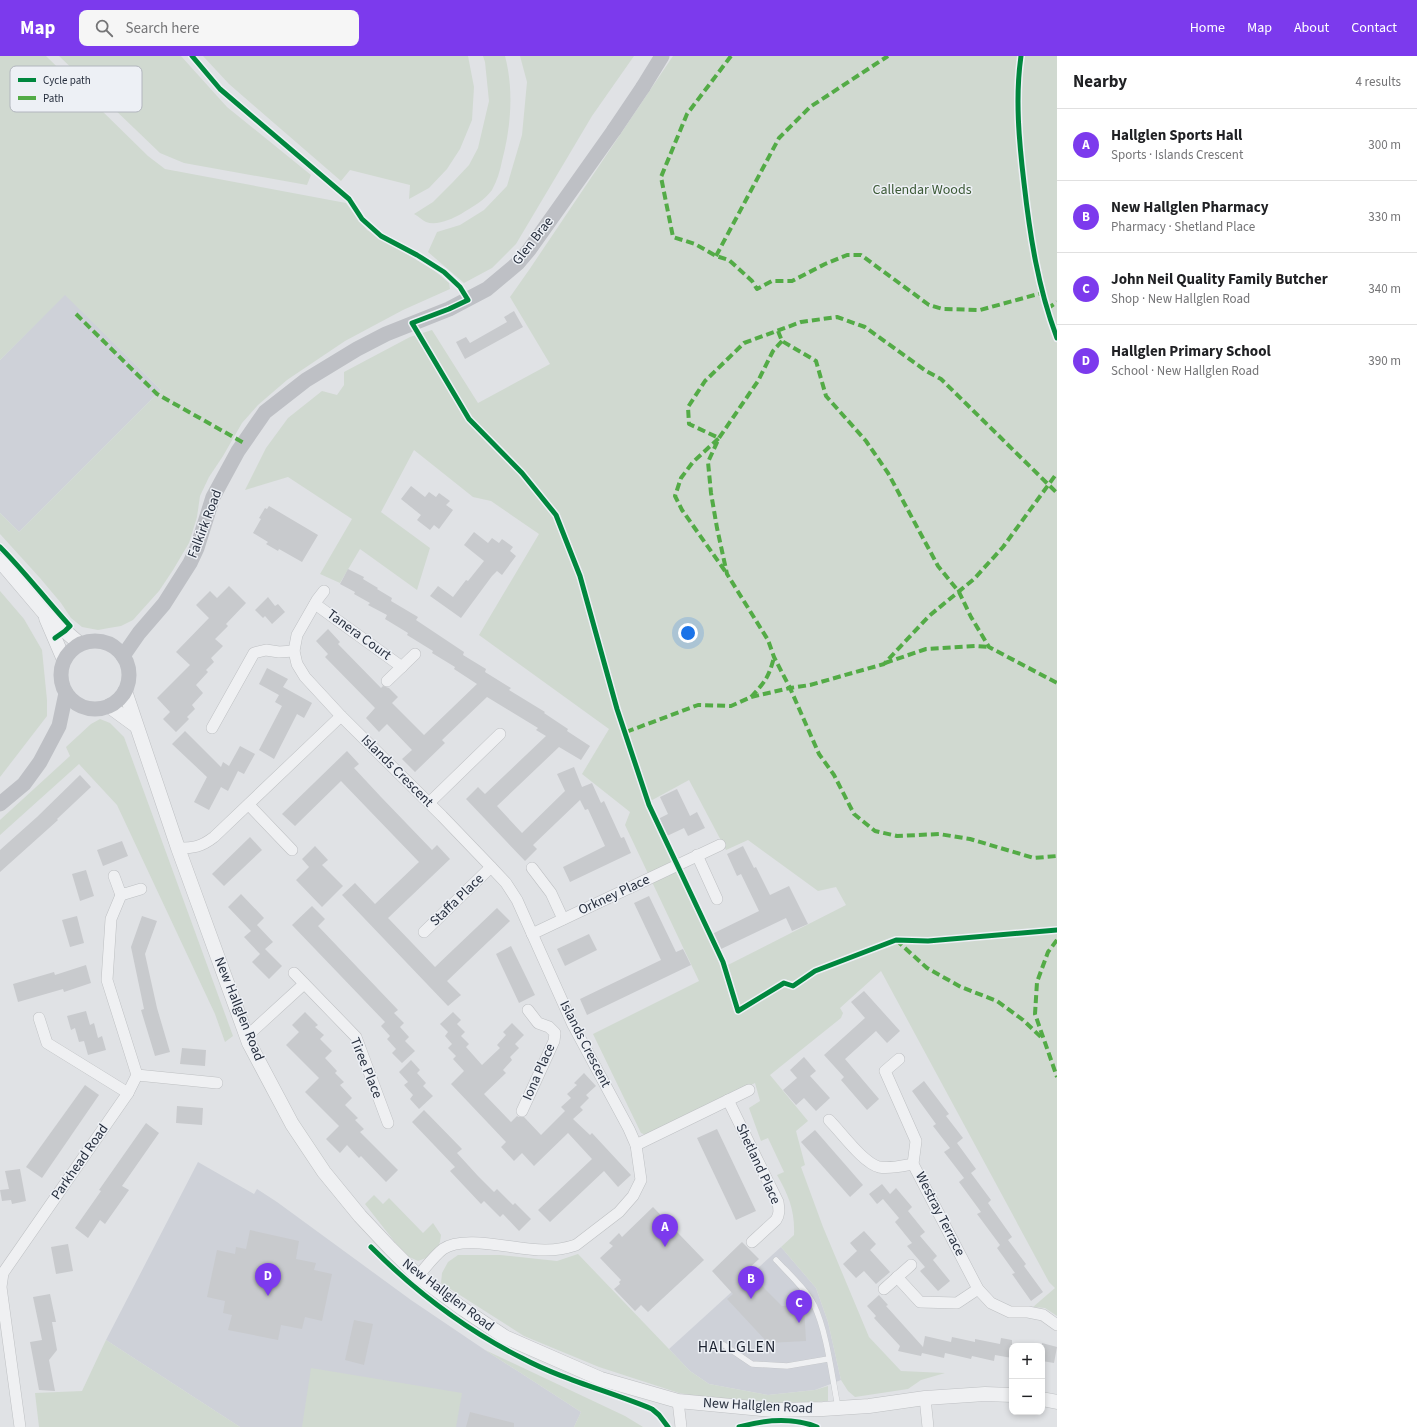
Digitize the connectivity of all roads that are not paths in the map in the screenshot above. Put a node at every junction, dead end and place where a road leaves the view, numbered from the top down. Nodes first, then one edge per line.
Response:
1 (662, 56) edge
2 (238, 451) joint
3 (0, 561) edge
4 (324, 591) dead end
5 (315, 604) junction
6 (45, 614) junction
7 (80, 644) junction
8 (118, 651) junction
9 (294, 651) junction
10 (416, 654) dead end
11 (64, 660) junction
12 (402, 667) junction
13 (387, 681) dead end
14 (124, 691) junction
15 (66, 693) junction
16 (81, 706) junction
17 (109, 706) junction
18 (342, 716) junction
19 (135, 725) junction
20 (59, 726) junction
21 (212, 728) dead end
22 (500, 734) dead end
23 (430, 803) junction
24 (0, 804) edge
25 (249, 805) junction
26 (720, 844) dead end
27 (178, 848) junction
28 (292, 850) dead end
29 (697, 855) junction
30 (491, 867) junction
31 (532, 868) dead end
32 (114, 876) dead end
33 (141, 889) dead end
34 (121, 895) junction
35 (717, 899) dead end
36 (563, 919) junction
37 (424, 932) dead end
38 (532, 934) junction
39 (294, 973) dead end
40 (304, 984) junction
41 (528, 1010) dead end
42 (39, 1018) dead end
43 (573, 1025) junction
44 (555, 1033) junction
45 (246, 1037) junction
46 (899, 1059) dead end
47 (137, 1075) junction
48 (217, 1083) dead end
49 (749, 1090) dead end
50 (128, 1094) junction
51 (728, 1100) junction
52 (522, 1111) dead end
53 (829, 1120) dead end
54 (388, 1123) dead end
55 (636, 1145) junction
56 (913, 1164) junction
57 (752, 1242) dead end
58 (776, 1260) dead end
59 (911, 1265) dead end
60 (418, 1276) junction
61 (898, 1277) junction
62 (884, 1289) dead end
63 (978, 1289) junction
64 (1057, 1325) edge
65 (724, 1345) dead end
66 (828, 1359) junction
67 (1009, 1395) edge
68 (925, 1398) junction
69 (1045, 1400) edge
70 (678, 1401) junction
71 (1057, 1402) edge
72 (838, 1408) junction
73 (20, 1427) edge
74 (681, 1427) edge
75 (928, 1427) edge

1 - 2 main road, Glen Brae, bridge
2 - 8 main road, Falkirk Road
3 - 6 street
4 - 5 street
5 - 9 street
5 - 12 street, Tanera Court
6 - 7 street
6 - 11 street
7 - 8 main road
7 - 11 main road
8 - 14 main road
9 - 18 street, Islands Crescent
9 - 21 street
10 - 12 street, Tanera Court
11 - 15 main road
12 - 13 street, Tanera Court
14 - 17 main road
14 - 19 street, New Hallglen Road
15 - 16 main road
15 - 20 main road
16 - 17 main road
16 - 20 main road
17 - 19 street
18 - 23 street, Islands Crescent
18 - 25 street
19 - 27 street, New Hallglen Road
20 - 24 main road
22 - 23 street
23 - 30 street, Islands Crescent
25 - 27 street
25 - 28 street
26 - 29 street, Orkney Place
27 - 45 street, New Hallglen Road
29 - 35 street
29 - 36 street, Orkney Place
30 - 37 street, Staffa Place
30 - 38 street, Islands Crescent
31 - 36 street
32 - 34 street
33 - 34 street
34 - 47 street
36 - 38 street, Orkney Place
38 - 43 street, Islands Crescent
39 - 40 street, Tiree Place
40 - 45 street
40 - 54 street, Tiree Place
41 - 44 street, Iona Place
42 - 50 street
43 - 44 street, Iona Place
43 - 55 street, Islands Crescent
44 - 52 street, Iona Place
45 - 60 street, New Hallglen Road
46 - 56 street, Westray Terrace
47 - 48 street
47 - 50 street, Parkhead Road
49 - 51 street
50 - 73 street, Parkhead Road
51 - 55 street
51 - 57 street, Shetland Place
53 - 56 street
55 - 60 street, Islands Crescent
56 - 63 street, Westray Terrace
58 - 66 lane
59 - 61 street
60 - 70 street, New Hallglen Road
61 - 62 street
61 - 63 street
63 - 64 street, Westray Terrace
65 - 66 lane
66 - 72 lane
67 - 68 street, New Hallglen Road
68 - 72 street, New Hallglen Road
68 - 75 street
69 - 71 street
70 - 72 street, New Hallglen Road
70 - 74 street

